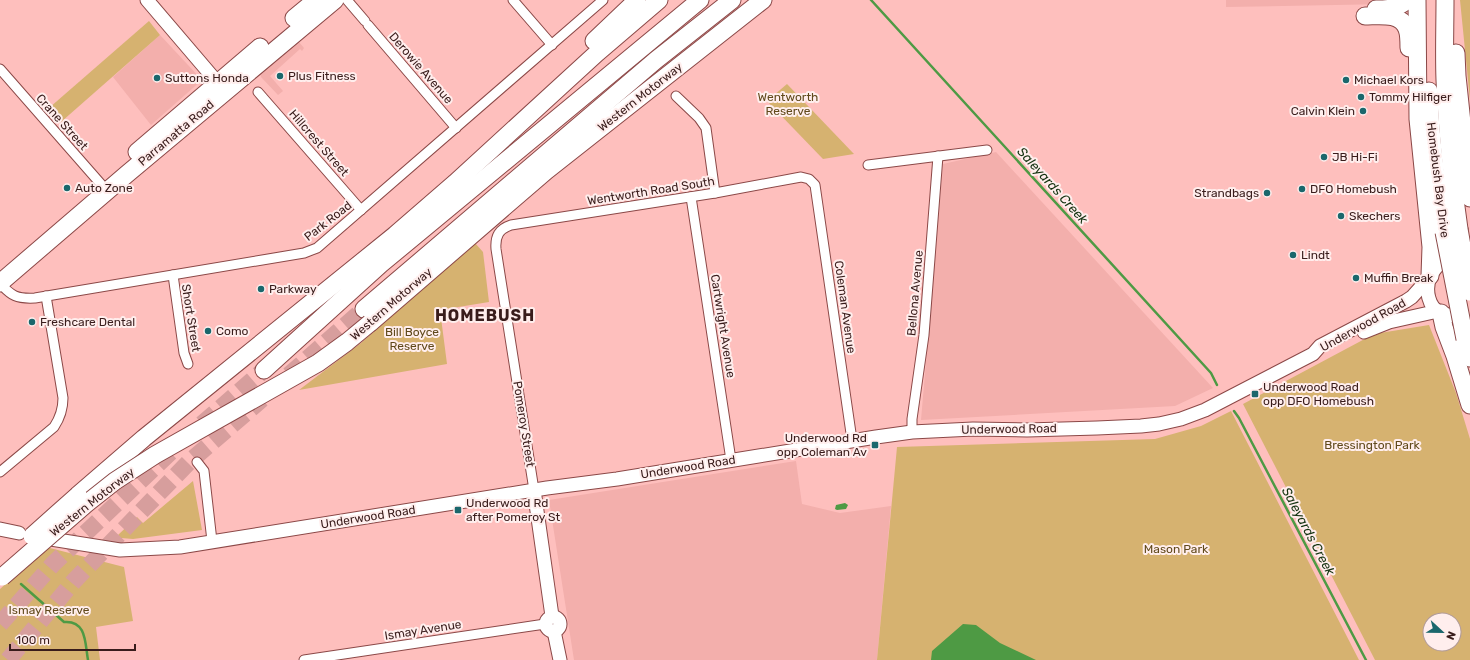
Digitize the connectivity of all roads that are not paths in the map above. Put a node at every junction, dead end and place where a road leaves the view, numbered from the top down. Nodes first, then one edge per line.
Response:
1 (147, 0) edge
2 (316, 0) edge
3 (335, 0) edge
4 (347, 0) edge
5 (513, 0) edge
6 (602, 0) edge
7 (637, 0) edge
8 (659, 0) edge
9 (691, 0) edge
10 (700, 0) edge
11 (732, 0) edge
12 (763, 0) edge
13 (766, 0) edge
14 (1406, 0) edge
15 (1417, 0) edge
16 (1427, 0) edge
17 (1445, 0) edge
18 (1453, 0) edge
19 (749, 12) junction
20 (678, 18) junction
21 (552, 44) junction
22 (0, 69) edge
23 (222, 87) junction
24 (258, 92) dead end
25 (676, 96) dead end
26 (1418, 119) junction
27 (456, 128) junction
28 (987, 150) dead end
29 (938, 156) junction
30 (1465, 156) junction
31 (868, 165) dead end
32 (1470, 172) edge
33 (810, 179) joint
34 (455, 183) junction
35 (104, 187) junction
36 (715, 193) junction
37 (691, 197) junction
38 (1470, 198) edge
39 (362, 210) junction
40 (1451, 230) junction
41 (498, 233) joint
42 (1442, 262) dead end
43 (0, 269) edge
44 (173, 275) junction
45 (1430, 277) junction
46 (0, 283) edge
47 (1470, 292) edge
48 (46, 296) junction
49 (1444, 314) junction
50 (367, 316) junction
51 (1313, 354) junction
52 (1470, 358) edge
53 (188, 364) dead end
54 (264, 370) tunnel mouth
55 (1470, 405) edge
56 (912, 432) junction
57 (852, 440) junction
58 (731, 460) junction
59 (197, 462) dead end
60 (0, 472) edge
61 (534, 490) junction
62 (0, 529) edge
63 (19, 533) dead end
64 (51, 540) dead end
65 (212, 541) junction
66 (1, 573) edge
67 (550, 624) junction
68 (304, 660) edge
69 (560, 660) edge

1 - 23 main road
2 - 23 highway, Parramatta Road
3 - 23 highway, Parramatta Road
4 - 27 street, Derowie Avenue
5 - 21 street
6 - 21 street, Park Road
7 - 34 highway
8 - 34 highway, Western Motorway
9 - 20 highway
10 - 20 highway
11 - 50 highway, Western Motorway
12 - 19 highway, Western Motorway
13 - 19 highway
14 - 26 highway
15 - 26 highway
16 - 40 highway, Homebush Bay Drive
17 - 40 highway, Homebush Bay Drive
18 - 30 highway
19 - 50 highway, Western Motorway
20 - 54 highway
21 - 27 street, Park Road
22 - 35 street, Crane Street
23 - 35 highway, Parramatta Road
24 - 39 street, Hillcrest Street
25 - 36 street
26 - 45 highway
27 - 39 street, Park Road
28 - 29 street
29 - 31 street
29 - 56 street, Bellona Avenue
30 - 32 main road
30 - 38 highway
33 - 36 street, Wentworth Road South
33 - 57 street, Coleman Avenue
34 - 66 highway, Western Motorway, bridge
35 - 43 highway, Parramatta Road
35 - 46 highway, Parramatta Road
36 - 37 street, Wentworth Road South
37 - 41 street, Wentworth Road South
37 - 58 street, Cartwright Avenue
39 - 44 street, Park Road
40 - 47 highway, Homebush Bay Drive, bridge
40 - 52 highway, Homebush Bay Drive, bridge
41 - 61 street, Pomeroy Street
42 - 45 main road, Underwood Road
44 - 48 street, Park Road
44 - 53 street, Short Street
45 - 49 main road
45 - 51 main road, Underwood Road
46 - 48 street, Park Road
48 - 60 street
49 - 51 main road, Underwood Road
49 - 55 highway
50 - 66 highway, Western Motorway, bridge
51 - 56 main road, Underwood Road
56 - 57 main road, Underwood Road
57 - 58 main road, Underwood Road
58 - 61 main road, Underwood Road
59 - 65 street
61 - 65 main road, Underwood Road
61 - 67 main road, Pomeroy Street
62 - 63 main road
64 - 65 main road, Underwood Road
67 - 68 street, Ismay Avenue
67 - 69 main road, Pomeroy Street

